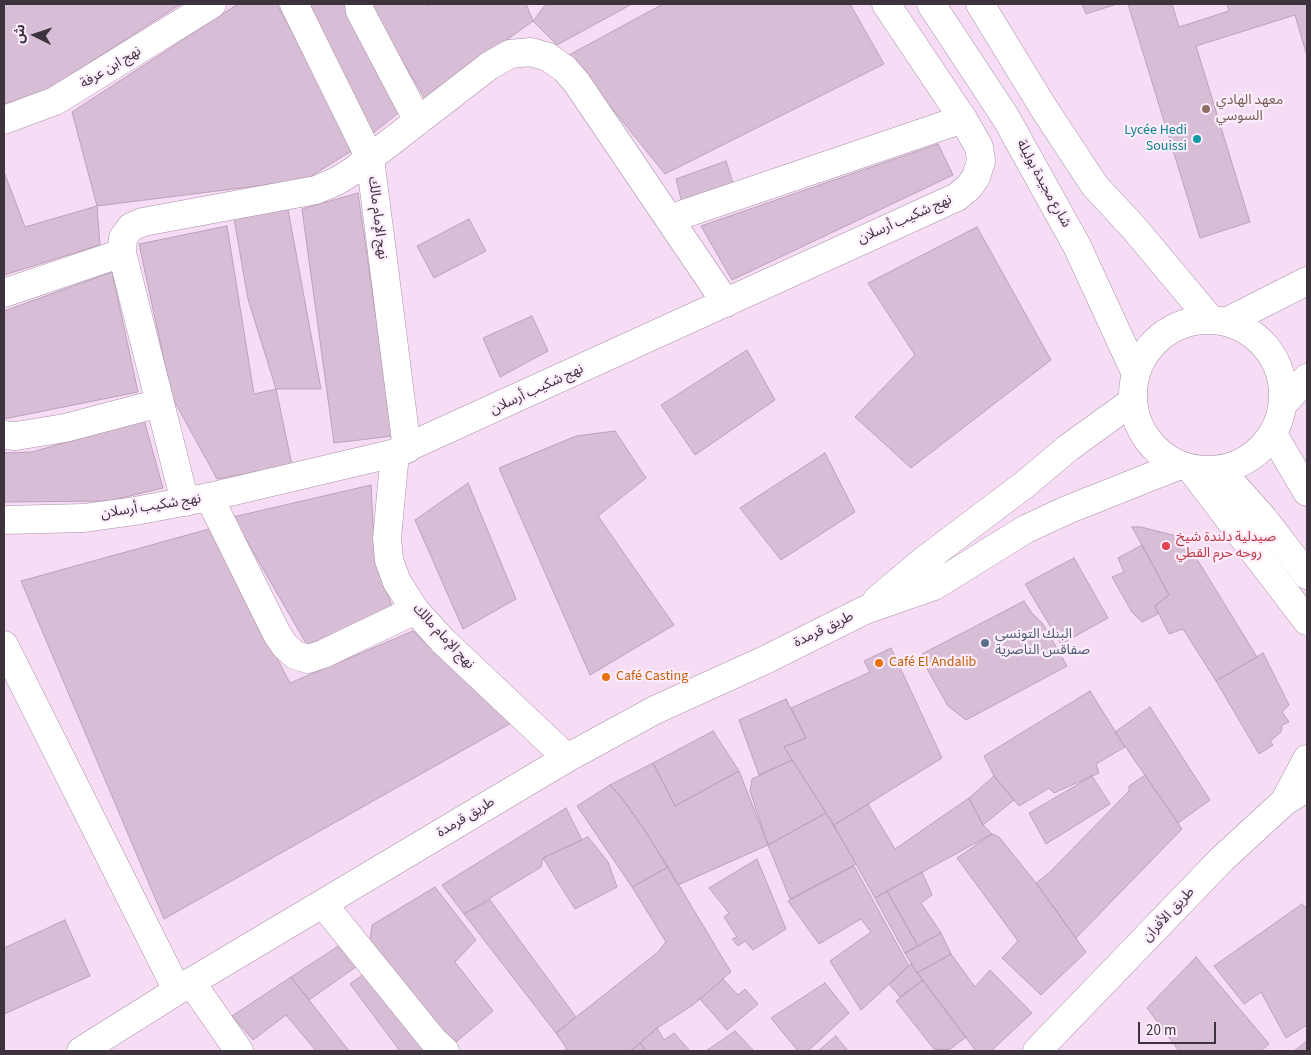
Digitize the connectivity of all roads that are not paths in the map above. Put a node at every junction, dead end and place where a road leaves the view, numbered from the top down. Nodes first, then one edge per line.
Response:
1 (212, 4) edge
2 (294, 4) edge
3 (359, 4) edge
4 (886, 4) edge
5 (931, 4) edge
6 (980, 4) edge
7 (963, 118) junction
8 (4, 120) edge
9 (418, 121) junction
10 (370, 158) junction
11 (669, 219) junction
12 (122, 252) junction
13 (1307, 281) edge
14 (4, 293) edge
15 (726, 303) junction
16 (1218, 320) junction
17 (1136, 374) junction
18 (1307, 378) edge
19 (1133, 401) junction
20 (160, 403) junction
21 (1283, 404) junction
22 (1272, 434) junction
23 (4, 435) edge
24 (401, 451) junction
25 (1186, 467) junction
26 (1220, 470) junction
27 (1307, 492) edge
28 (197, 500) junction
29 (4, 520) edge
30 (1307, 575) edge
31 (415, 610) junction
32 (865, 610) junction
33 (1307, 621) edge
34 (4, 646) edge
35 (567, 758) junction
36 (1307, 759) edge
37 (1307, 786) edge
38 (1284, 802) junction
39 (323, 904) junction
40 (184, 986) junction
41 (81, 1051) edge
42 (239, 1051) edge
43 (445, 1051) edge
44 (1037, 1051) edge

1 - 8 street, نهج ابن عرفة
2 - 10 street, نهج الإمام مالك
3 - 9 street
4 - 7 street, نهج شكيب أرسلان
5 - 17 street, شارع مجيدة بوليلة
6 - 16 street
7 - 11 street
7 - 15 street, نهج شكيب أرسلان
9 - 10 street
9 - 11 street
10 - 12 street
10 - 24 street, نهج الإمام مالك
11 - 15 street
12 - 14 street
12 - 20 street
13 - 16 street
15 - 24 street, نهج شكيب أرسلان
16 - 17 street
16 - 21 street
17 - 19 street
18 - 21 street
19 - 25 street
19 - 32 street, طريق قرمدة
20 - 23 street
20 - 28 street
21 - 22 street
22 - 26 street
22 - 27 street
24 - 28 street, نهج شكيب أرسلان
24 - 31 street, نهج الإمام مالك
25 - 26 street
25 - 32 street, طريق قرمدة
25 - 33 street
26 - 30 street
28 - 29 street, نهج شكيب أرسلان
28 - 31 street
31 - 35 street, نهج الإمام مالك
32 - 35 street, طريق قرمدة
34 - 40 street
35 - 39 street, طريق قرمدة
36 - 38 street
37 - 38 street, طريق الأفران
38 - 44 street, طريق الأفران
39 - 40 street, طريق قرمدة
39 - 43 street
40 - 41 street, طريق قرمدة
40 - 42 street

